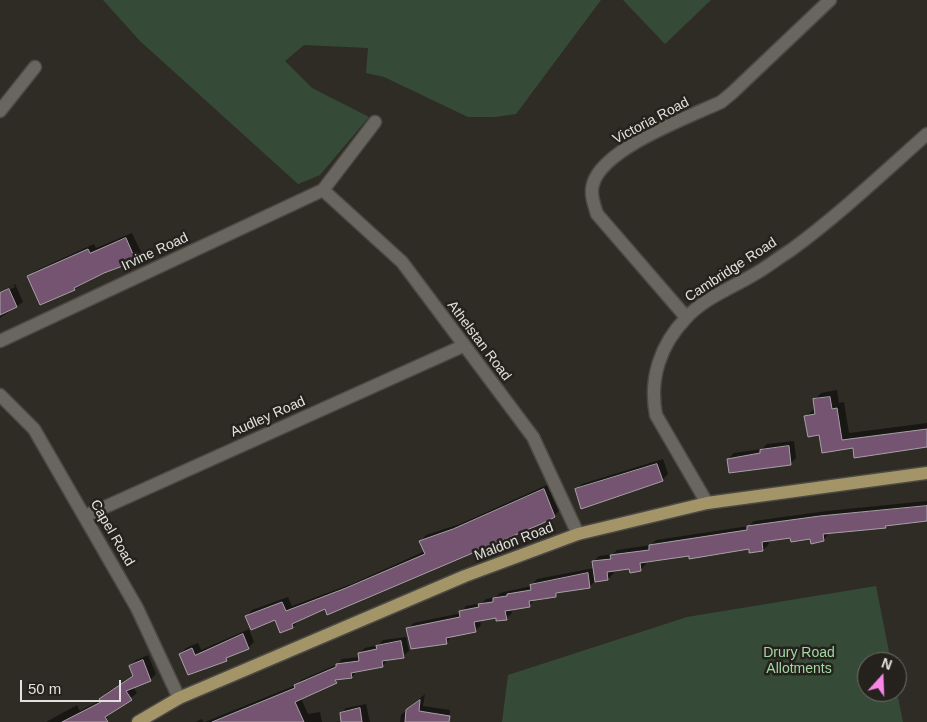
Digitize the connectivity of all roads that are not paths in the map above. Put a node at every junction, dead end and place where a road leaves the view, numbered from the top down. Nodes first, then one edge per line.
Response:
1 (830, 0) edge
2 (35, 67) dead end
3 (0, 111) edge
4 (375, 122) dead end
5 (927, 134) edge
6 (323, 190) junction
7 (686, 317) junction
8 (0, 341) edge
9 (463, 346) junction
10 (0, 395) edge
11 (927, 474) edge
12 (707, 503) junction
13 (85, 516) junction
14 (578, 534) junction
15 (179, 698) junction
16 (138, 722) edge

1 - 7 street, Victoria Road
2 - 3 street
4 - 6 street
5 - 7 street, Cambridge Road
6 - 8 street, Irvine Road
6 - 9 street, Athelstan Road
7 - 12 street, Cambridge Road
9 - 13 street, Audley Road
9 - 14 street, Athelstan Road
10 - 13 street, Capel Road
11 - 12 main road, Maldon Road
12 - 14 main road, Maldon Road
13 - 15 street, Capel Road
14 - 15 main road, Maldon Road
15 - 16 main road, Maldon Road

